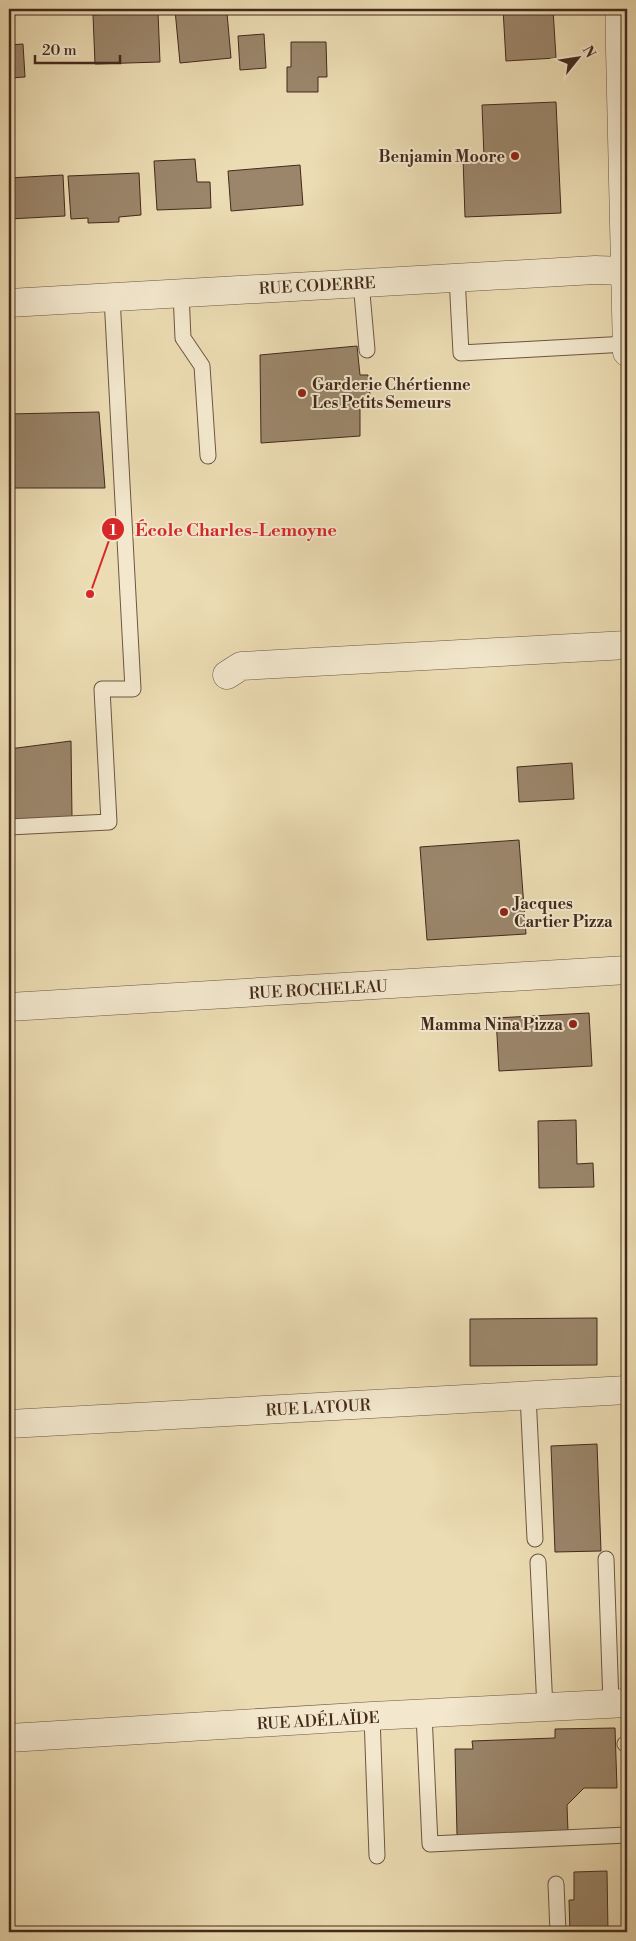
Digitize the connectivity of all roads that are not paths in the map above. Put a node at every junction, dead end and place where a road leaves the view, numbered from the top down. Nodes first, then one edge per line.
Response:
1 (620, 9) edge
2 (625, 221) edge
3 (626, 271) junction
4 (457, 277) junction
5 (361, 282) junction
6 (181, 293) junction
7 (112, 297) junction
8 (9, 303) edge
9 (627, 344) edge
10 (367, 350) dead end
11 (627, 352) edge
12 (208, 456) dead end
13 (627, 644) edge
14 (227, 675) dead end
15 (9, 827) edge
16 (627, 970) edge
17 (9, 1007) edge
18 (627, 1390) edge
19 (528, 1395) junction
20 (9, 1424) edge
21 (535, 1539) dead end
22 (606, 1559) dead end
23 (538, 1562) dead end
24 (619, 1704) edge
25 (546, 1709) junction
26 (424, 1714) junction
27 (372, 1716) junction
28 (9, 1738) edge
29 (627, 1836) edge
30 (378, 1856) dead end
31 (556, 1884) dead end
32 (558, 1932) edge

1 - 2 street
2 - 3 street
3 - 4 street, RUE CODERRE
3 - 9 street
4 - 5 street, RUE CODERRE
4 - 9 lane
5 - 6 street, RUE CODERRE
5 - 10 lane
6 - 7 street, RUE CODERRE
6 - 12 lane
7 - 8 street, RUE CODERRE
7 - 15 lane
9 - 11 street
13 - 14 street
16 - 17 street, RUE ROCHELEAU
18 - 19 street, RUE LATOUR
19 - 20 street, RUE LATOUR
19 - 21 lane
22 - 24 lane
23 - 25 lane
24 - 25 street, RUE ADÉLAÏDE
25 - 26 street, RUE ADÉLAÏDE
26 - 27 street, RUE ADÉLAÏDE
26 - 29 lane
27 - 28 street, RUE ADÉLAÏDE
27 - 30 lane
31 - 32 lane

